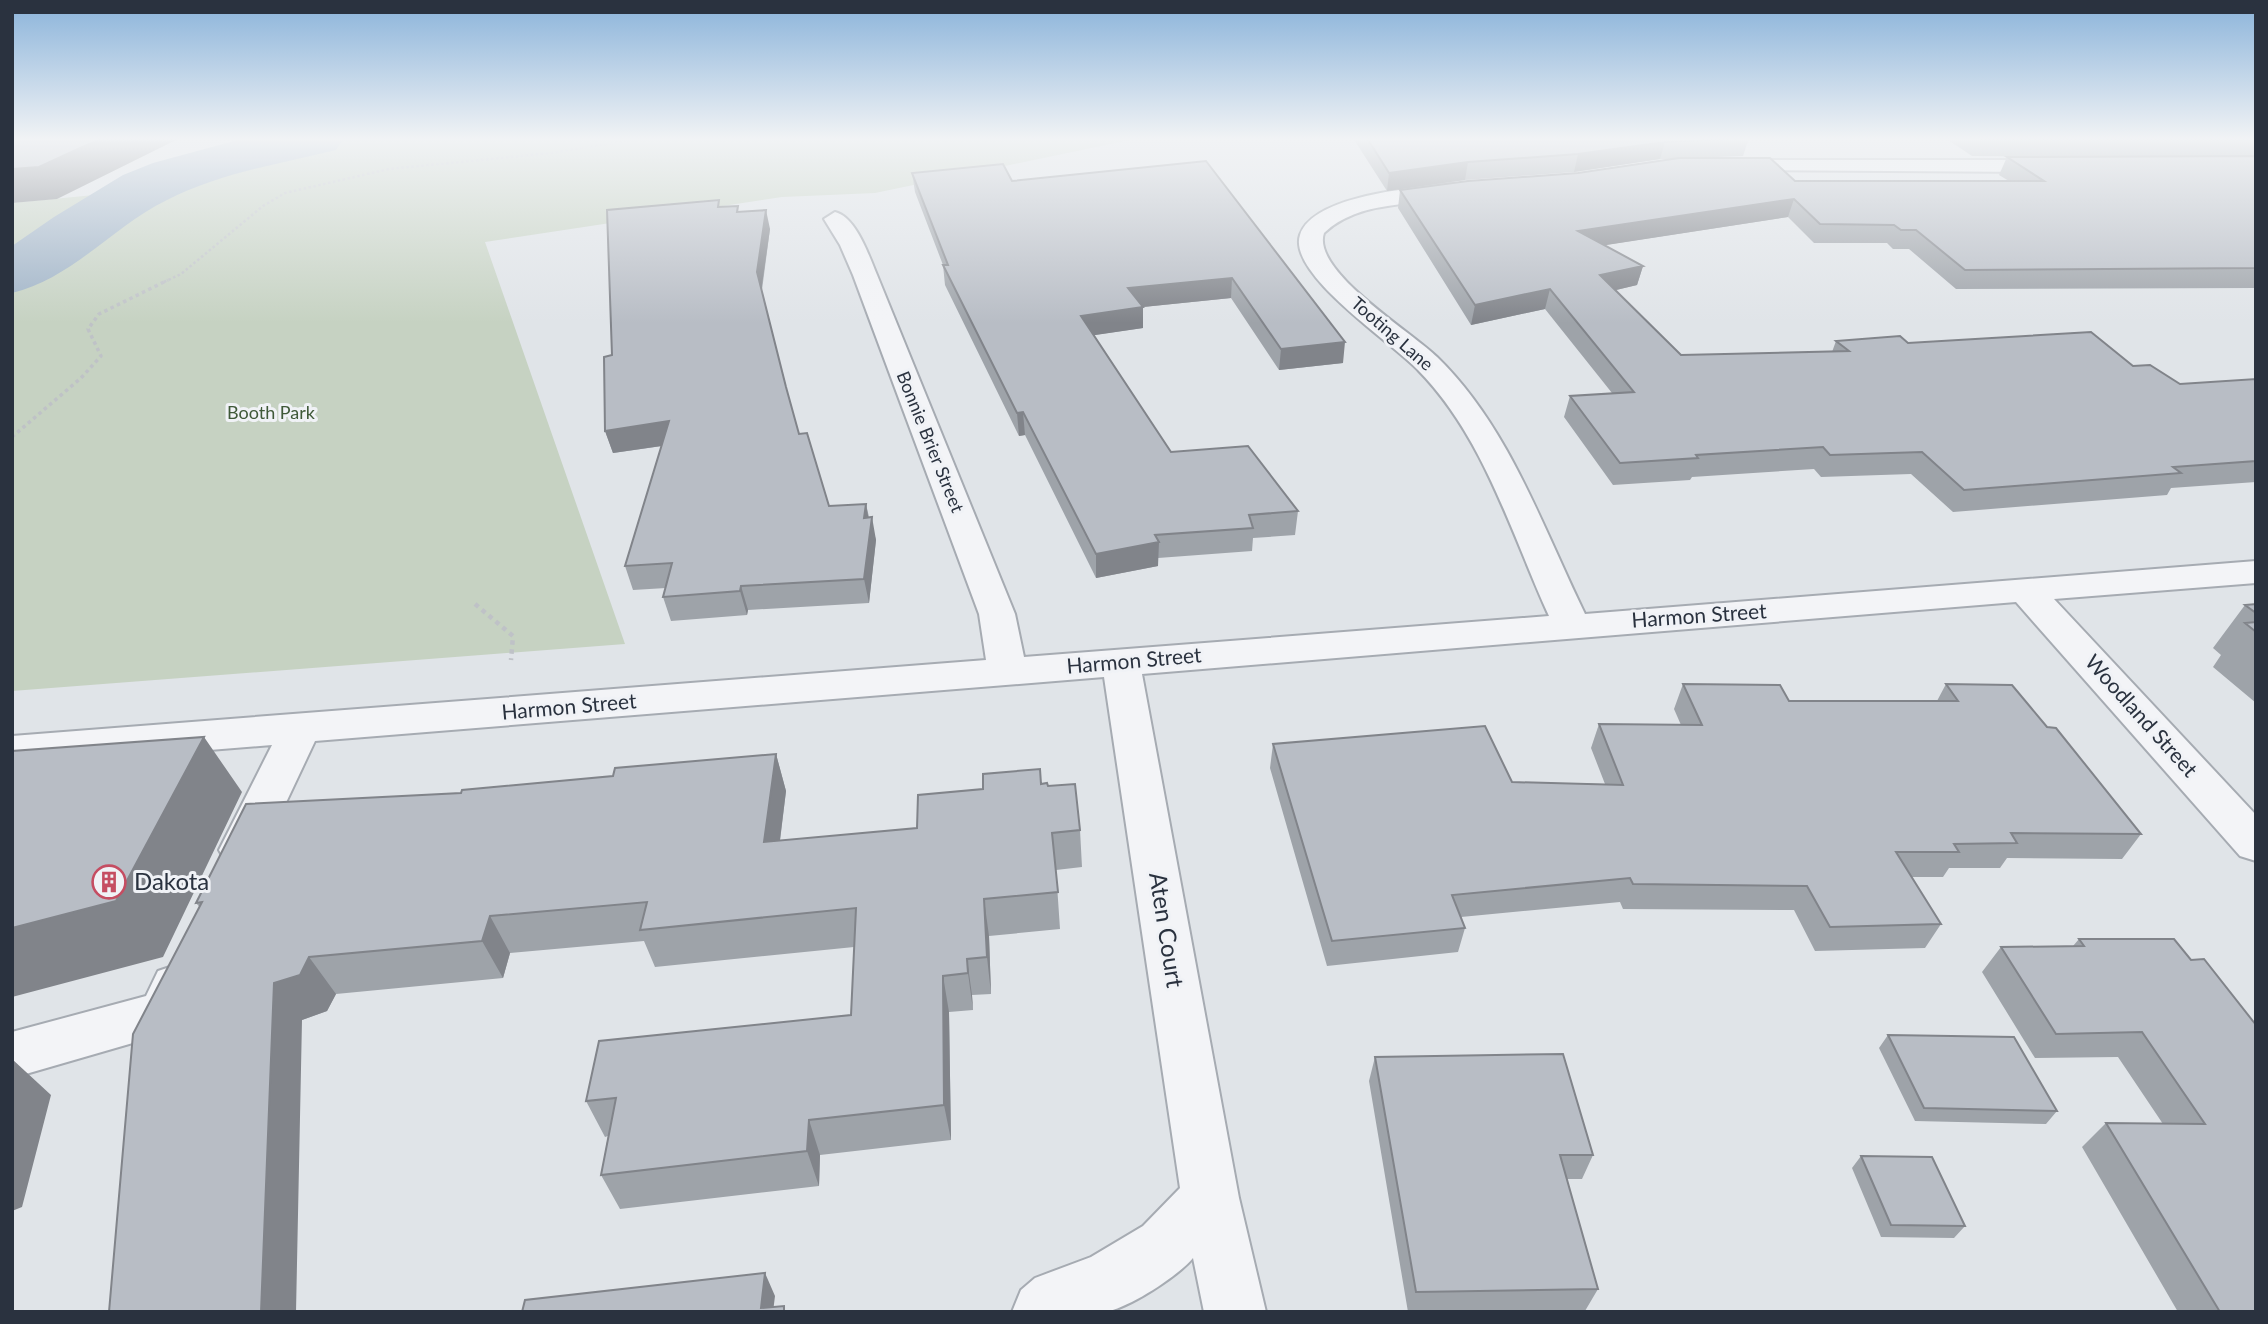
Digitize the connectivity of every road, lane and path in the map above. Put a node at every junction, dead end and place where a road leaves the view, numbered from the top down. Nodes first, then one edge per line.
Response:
1 (274, 200) edge
2 (1391, 200) edge
3 (835, 219) dead end
4 (12, 436) edge
5 (2256, 572) edge
6 (2025, 590) junction
7 (475, 604) dead end
8 (1572, 626) junction
9 (510, 660) dead end
10 (1121, 662) junction
11 (1007, 671) junction
12 (300, 729) junction
13 (12, 751) edge
14 (2256, 844) edge
15 (221, 893) edge
16 (192, 953) edge
17 (12, 1055) edge
18 (1210, 1198) junction
19 (1043, 1312) edge
20 (1234, 1312) edge

1 - 4 path
2 - 8 street, Tooting Lane
3 - 11 street, Bonnie Brier Street
5 - 6 street, Harmon Street
6 - 8 street, Harmon Street
6 - 14 street, Woodland Street
7 - 9 path
8 - 10 street, Harmon Street
10 - 11 street, Harmon Street
10 - 18 street, Aten Court
11 - 12 street, Harmon Street
12 - 13 street, Harmon Street
12 - 15 street
16 - 17 street
18 - 19 street
18 - 20 street, Aten Court

